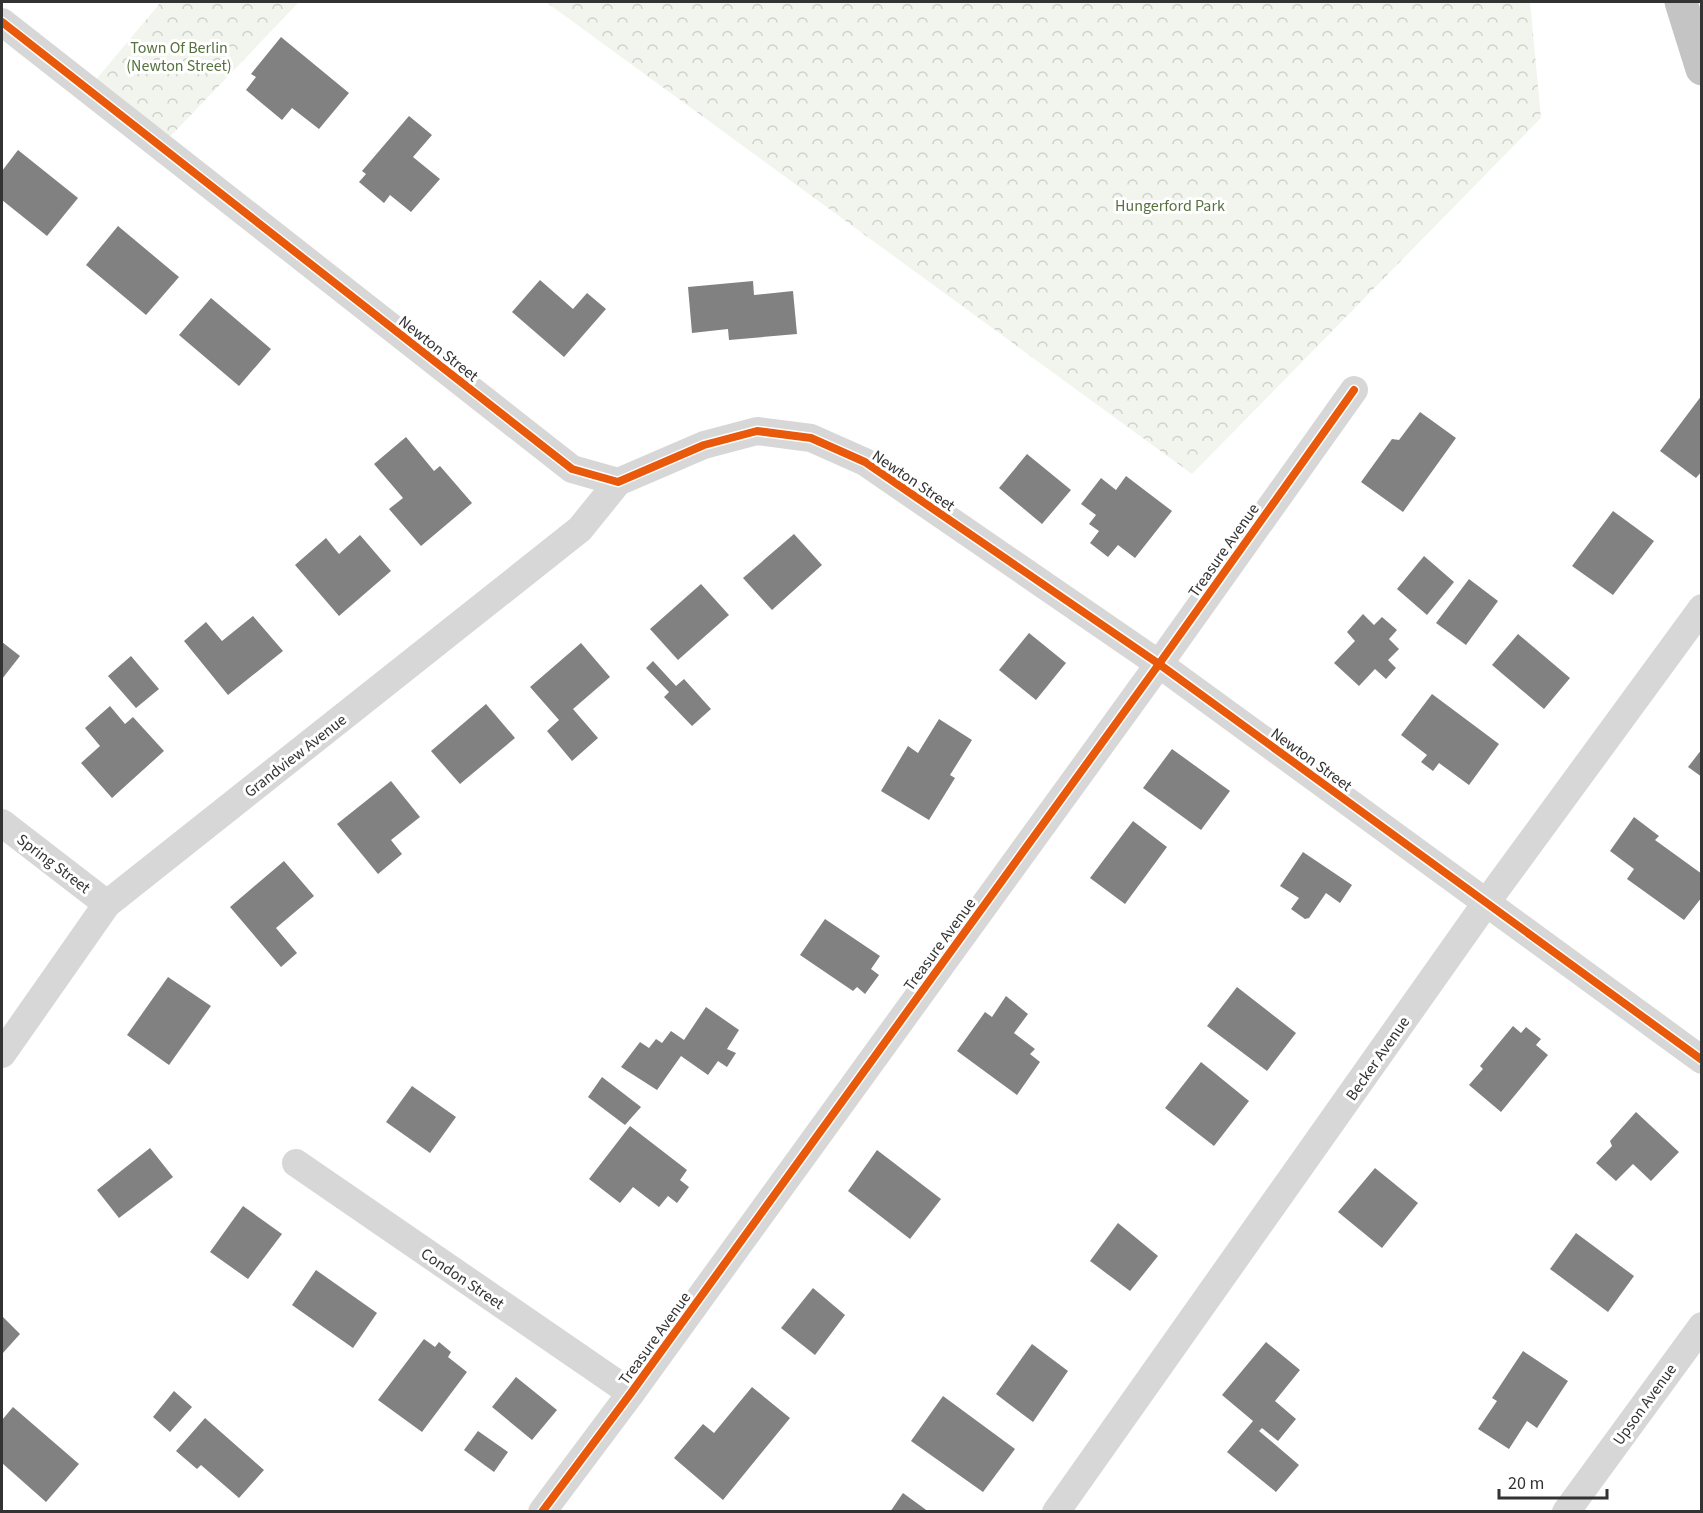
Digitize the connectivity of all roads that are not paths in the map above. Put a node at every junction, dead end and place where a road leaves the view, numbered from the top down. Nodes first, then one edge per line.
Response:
1 (1681, 2) edge
2 (2, 22) edge
3 (1701, 69) edge
4 (1354, 390) dead end
5 (618, 482) junction
6 (1701, 608) edge
7 (1159, 664) junction
8 (2, 823) edge
9 (1486, 903) junction
10 (107, 904) junction
11 (2, 1054) edge
12 (1701, 1060) edge
13 (296, 1163) dead end
14 (1701, 1326) edge
15 (631, 1393) junction
16 (542, 1512) edge
17 (1056, 1512) edge
18 (1566, 1512) edge

1 - 3 highway
2 - 5 street, Newton Street
4 - 7 street, Treasure Avenue
5 - 7 street, Newton Street
5 - 10 street, Grandview Avenue
6 - 9 street, Becker Avenue
7 - 9 street, Newton Street
7 - 15 street, Treasure Avenue
8 - 10 street, Spring Street
9 - 12 street, Newton Street
9 - 17 street, Becker Avenue
10 - 11 street, Grandview Avenue
13 - 15 street, Condon Street
14 - 18 street, Upson Avenue
15 - 16 street, Treasure Avenue

